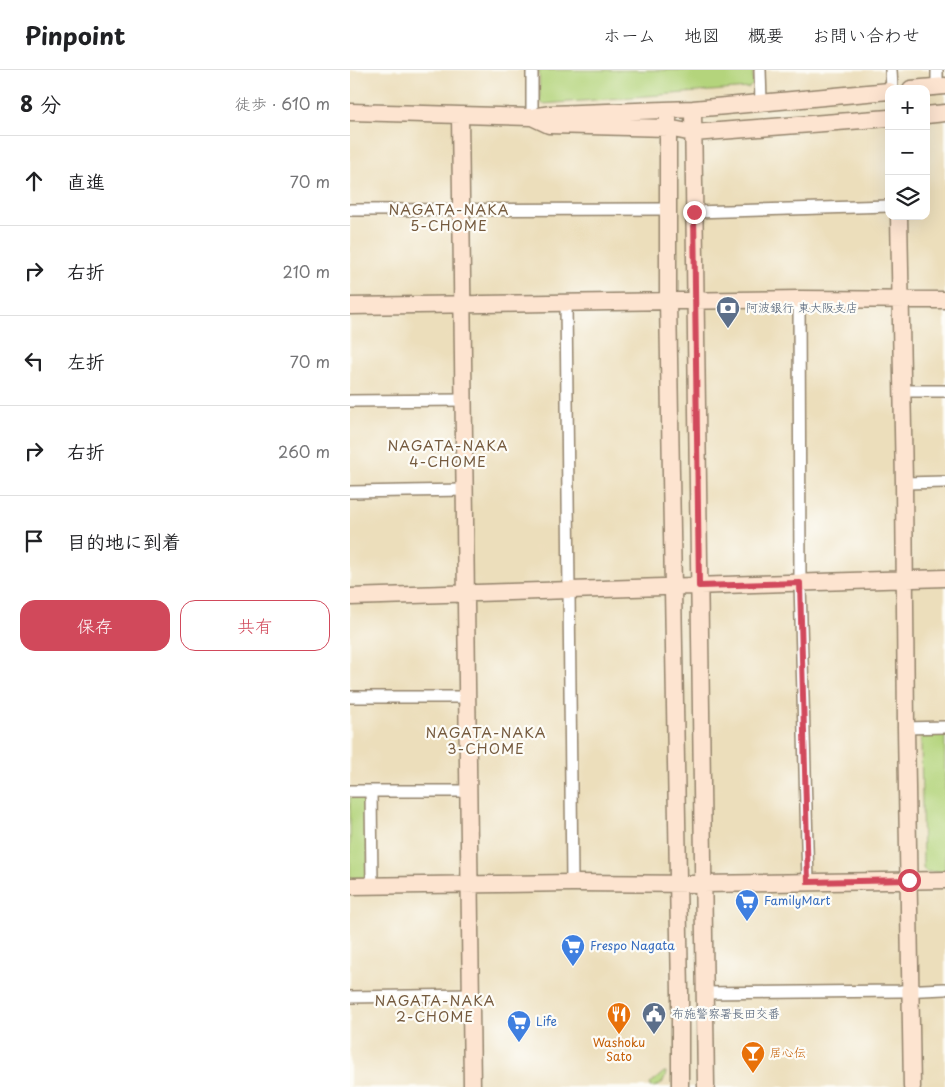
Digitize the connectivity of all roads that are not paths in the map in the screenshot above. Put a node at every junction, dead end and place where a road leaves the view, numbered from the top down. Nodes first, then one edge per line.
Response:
1 (532, 70) edge
2 (760, 70) edge
3 (891, 70) edge
4 (940, 81) edge
5 (892, 85) edge
6 (925, 85) edge
7 (885, 91) edge
8 (761, 102) junction
9 (693, 109) junction
10 (668, 110) junction
11 (350, 112) edge
12 (945, 113) edge
13 (460, 115) junction
14 (930, 115) edge
15 (532, 117) junction
16 (885, 118) edge
17 (668, 128) junction
18 (693, 133) junction
19 (885, 206) edge
20 (668, 209) junction
21 (350, 210) edge
22 (461, 210) junction
23 (694, 212) junction
24 (899, 220) edge
25 (799, 299) junction
26 (900, 299) junction
27 (945, 300) edge
28 (668, 301) junction
29 (696, 302) junction
30 (566, 303) junction
31 (463, 304) junction
32 (350, 306) edge
33 (903, 391) junction
34 (945, 391) edge
35 (464, 400) junction
36 (350, 401) edge
37 (945, 482) edge
38 (904, 483) junction
39 (464, 490) junction
40 (350, 492) edge
41 (945, 578) edge
42 (905, 579) junction
43 (800, 583) junction
44 (673, 586) junction
45 (699, 586) junction
46 (569, 589) junction
47 (465, 593) junction
48 (350, 597) edge
49 (350, 697) edge
50 (468, 697) junction
51 (945, 726) edge
52 (906, 728) junction
53 (350, 791) edge
54 (371, 791) junction
55 (469, 791) junction
56 (909, 880) junction
57 (945, 880) edge
58 (808, 882) junction
59 (572, 884) junction
60 (678, 884) junction
61 (703, 884) junction
62 (372, 885) junction
63 (471, 885) junction
64 (350, 886) edge
65 (945, 989) edge
66 (911, 991) junction
67 (705, 993) junction
68 (472, 995) junction
69 (350, 997) edge
70 (472, 1087) edge
71 (680, 1087) edge
72 (706, 1087) edge
73 (912, 1087) edge

1 - 15 street
2 - 8 street
3 - 5 street
4 - 6 street
7 - 8 street
8 - 9 street
9 - 10 street
9 - 18 street
10 - 15 street
10 - 17 street
11 - 13 street
12 - 14 street
13 - 15 street
13 - 22 street
15 - 17 street
16 - 18 street
17 - 18 street
17 - 20 street
18 - 23 street
19 - 23 street
20 - 22 street
20 - 28 street
21 - 22 street
22 - 31 street
23 - 29 street
24 - 26 street
25 - 26 street
25 - 29 street
25 - 43 street
26 - 27 street
26 - 33 street
28 - 29 street
28 - 30 street
28 - 44 street
29 - 45 street
30 - 31 street
30 - 46 street
31 - 32 street
31 - 35 street
33 - 34 street
33 - 38 street
35 - 36 street
35 - 39 street
37 - 38 street
38 - 42 street
39 - 40 street
39 - 47 street
41 - 42 street
42 - 43 street
42 - 52 street
43 - 45 street
43 - 58 street
44 - 45 street
44 - 46 street
44 - 60 street
45 - 61 street
46 - 47 street
46 - 59 street
47 - 48 street
47 - 50 street
49 - 50 street
50 - 55 street
51 - 52 street
52 - 56 street
53 - 54 street
54 - 55 street
54 - 62 street
55 - 63 street
56 - 57 street
56 - 58 street
56 - 66 street
58 - 61 street
59 - 60 street
59 - 63 street
60 - 61 street
60 - 71 street
61 - 67 street
62 - 63 street
62 - 64 street
63 - 68 street
65 - 66 street
66 - 67 street
66 - 73 street
67 - 72 street
68 - 69 street
68 - 70 street

